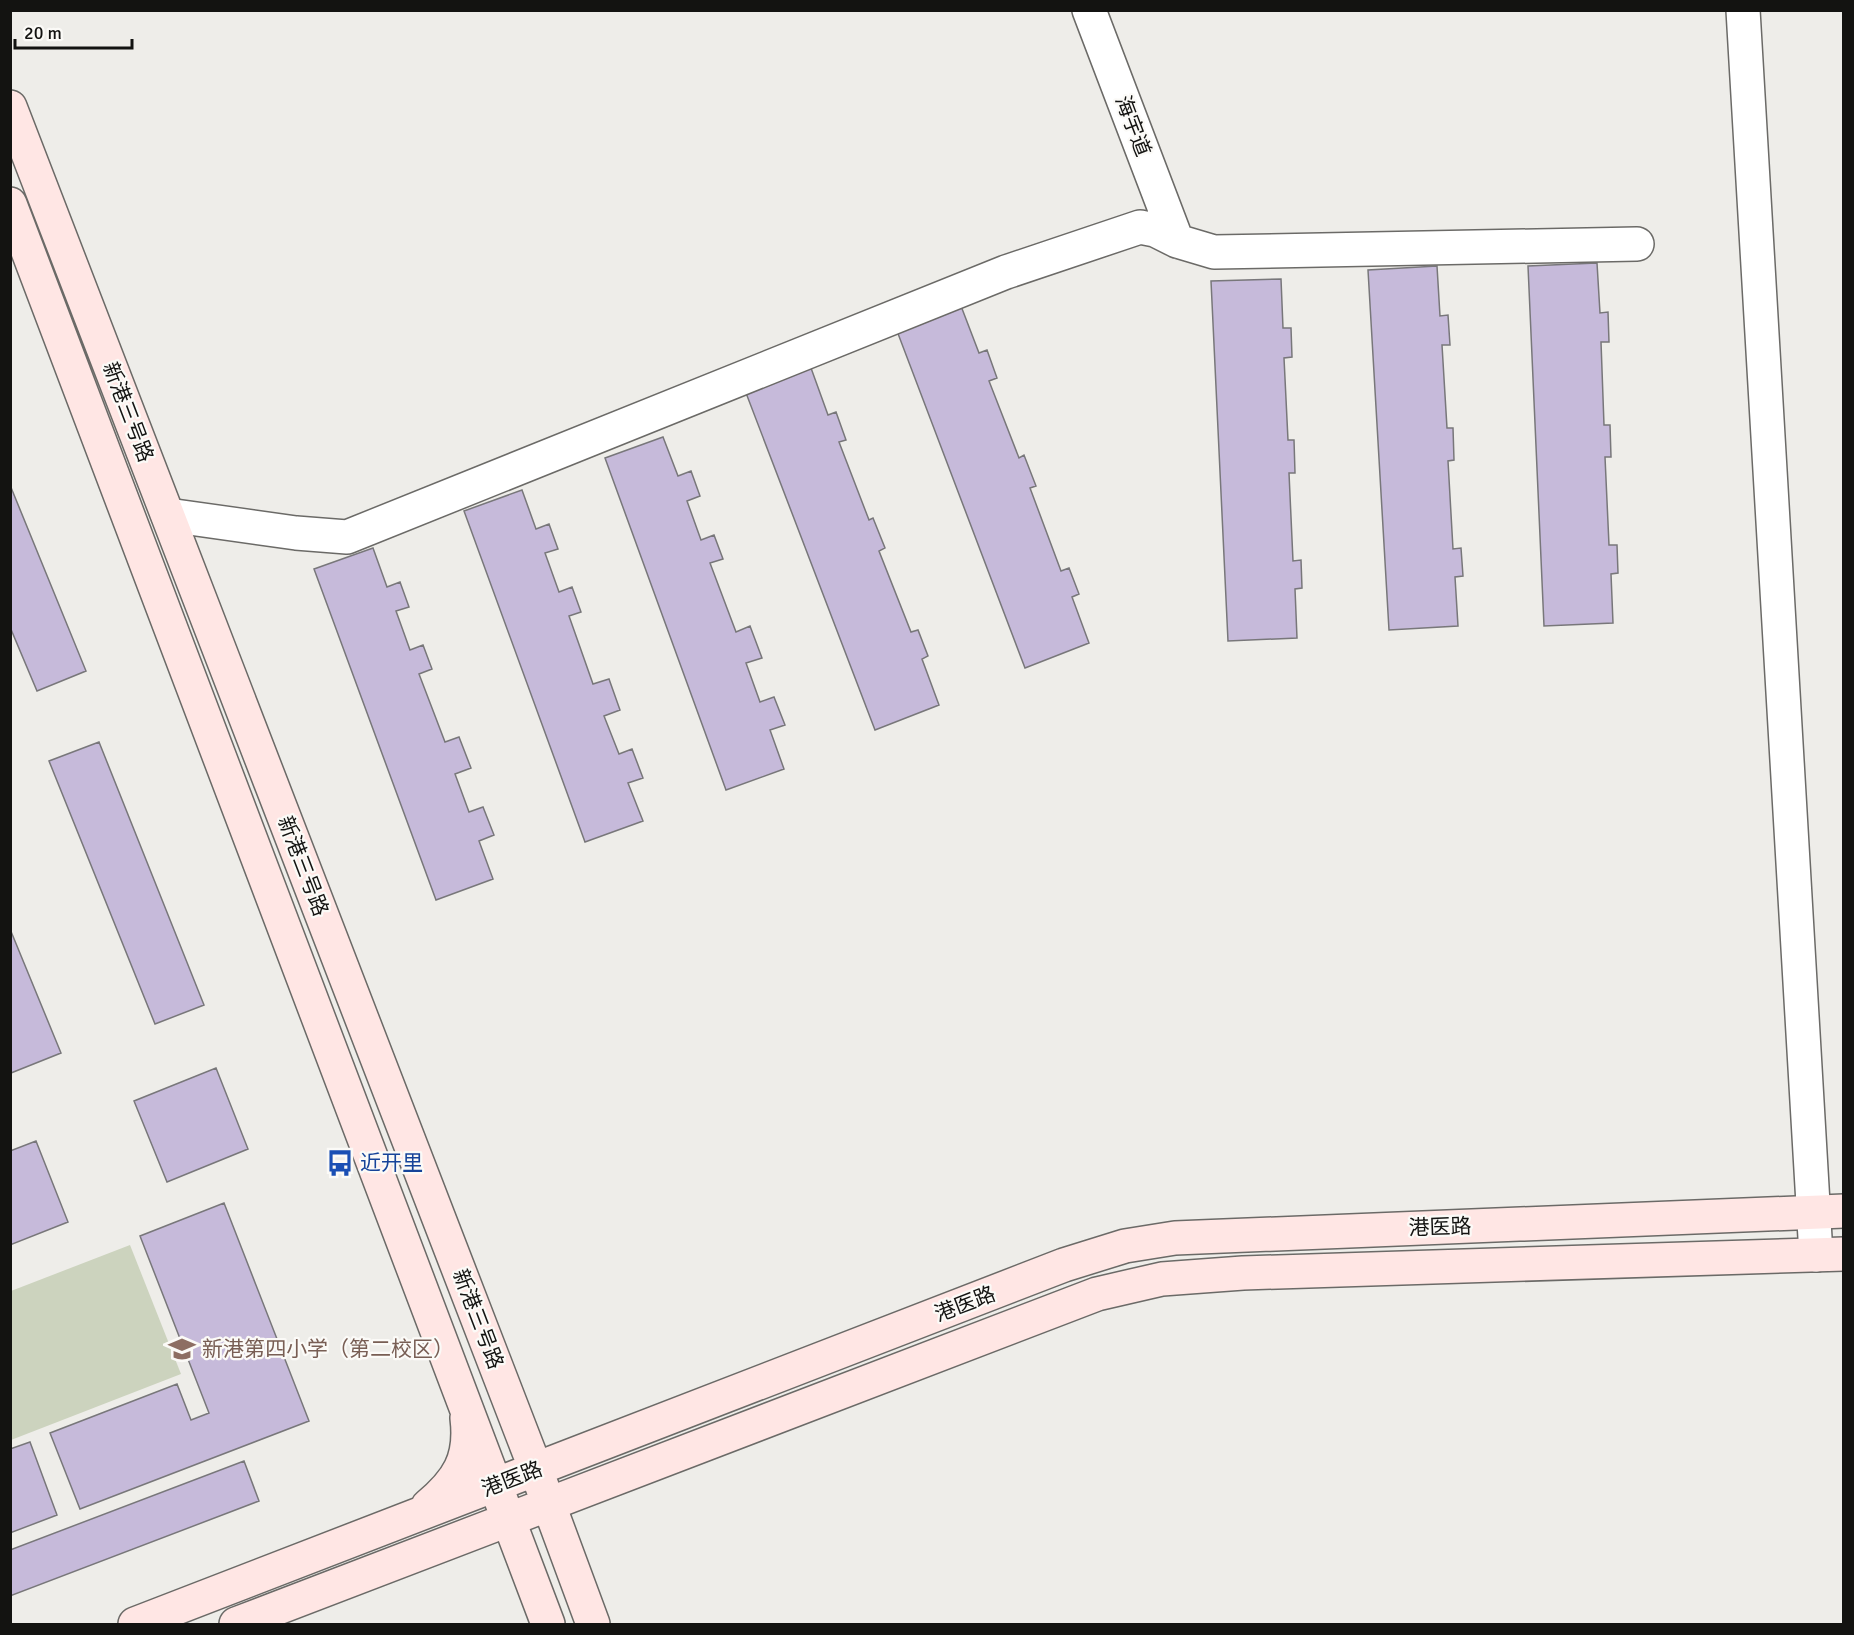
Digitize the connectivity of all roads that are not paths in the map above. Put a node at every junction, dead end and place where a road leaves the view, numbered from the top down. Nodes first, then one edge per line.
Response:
1 (1073, 10) edge
2 (1089, 10) edge
3 (1743, 10) edge
4 (10, 107) edge
5 (10, 204) edge
6 (1167, 236) junction
7 (1637, 244) dead end
8 (168, 515) junction
9 (1828, 1211) edge
10 (1830, 1254) edge
11 (466, 1405) junction
12 (536, 1470) junction
13 (496, 1485) junction
14 (549, 1504) junction
15 (410, 1518) junction
16 (509, 1520) junction
17 (135, 1624) edge
18 (236, 1624) edge
19 (548, 1624) edge
20 (593, 1624) edge

1 - 6 street, 海宇道
2 - 6 street, 海宇道
3 - 9 street
4 - 8 street, 新港三号路
5 - 11 street, 新港三号路
6 - 7 street
6 - 8 street
8 - 12 street, 新港三号路
9 - 10 street
9 - 12 street, 港医路
10 - 14 street, 港医路
11 - 13 street, 新港三号路
11 - 15 street
12 - 13 street, 港医路
12 - 14 street, 新港三号路
13 - 15 street, 港医路
13 - 16 street, 新港三号路
14 - 16 street, 港医路
14 - 20 street, 新港三号路
15 - 17 street, 港医路
16 - 18 street, 港医路
16 - 19 street, 新港三号路

